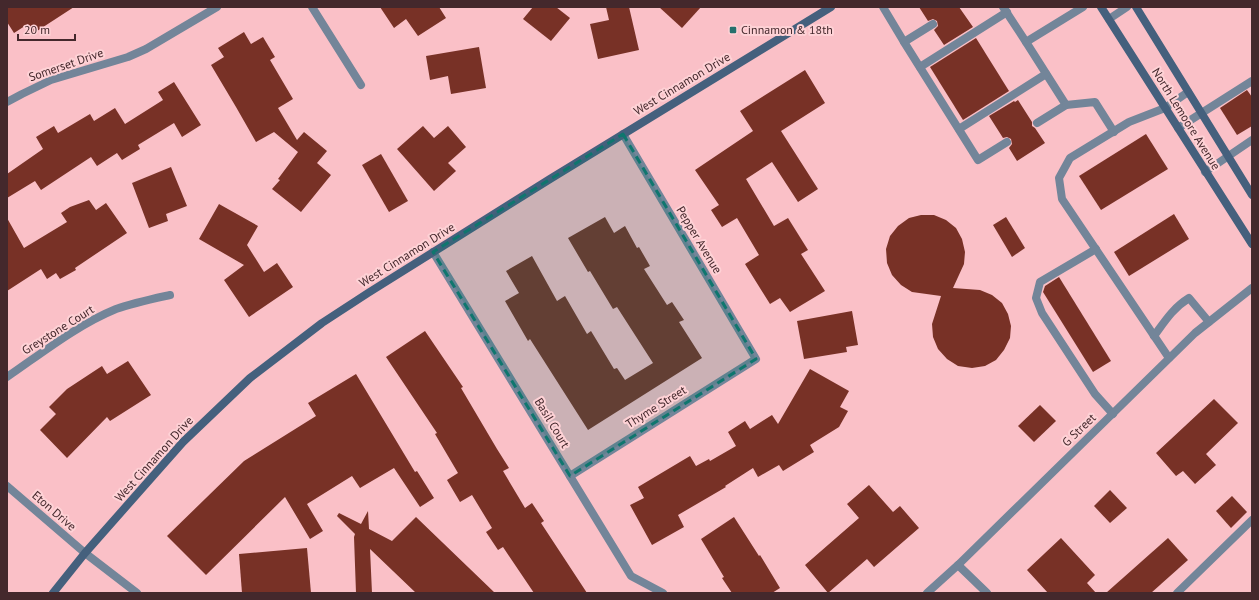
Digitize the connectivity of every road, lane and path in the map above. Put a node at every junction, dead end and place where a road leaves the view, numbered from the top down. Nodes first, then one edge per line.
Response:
1 (217, 7) edge
2 (312, 7) edge
3 (831, 7) edge
4 (883, 7) edge
5 (1083, 7) edge
6 (1101, 7) edge
7 (1127, 7) edge
8 (1136, 7) edge
9 (1005, 10) edge
10 (1109, 19) junction
11 (933, 24) dead end
12 (904, 42) junction
13 (1026, 42) junction
14 (920, 67) junction
15 (1046, 74) junction
16 (1252, 81) edge
17 (361, 85) dead end
18 (1188, 92) junction
19 (7, 102) edge
20 (1066, 105) junction
21 (1165, 108) junction
22 (1202, 114) junction
23 (1038, 123) dead end
24 (1178, 128) junction
25 (959, 129) junction
26 (1114, 132) junction
27 (623, 134) junction
28 (1252, 140) edge
29 (1008, 142) dead end
30 (1228, 157) junction
31 (1205, 172) junction
32 (1252, 195) edge
33 (1252, 244) edge
34 (1096, 249) junction
35 (433, 252) junction
36 (1252, 288) edge
37 (170, 295) dead end
38 (1209, 322) junction
39 (1154, 336) junction
40 (1169, 358) junction
41 (756, 359) joint
42 (7, 377) edge
43 (1112, 414) junction
44 (570, 476) junction
45 (7, 486) edge
46 (1252, 520) edge
47 (85, 553) junction
48 (958, 564) junction
49 (53, 593) edge
50 (137, 593) edge
51 (663, 593) edge
52 (927, 593) edge
53 (987, 593) edge
54 (1177, 593) edge

1 - 19 street, Somerset Drive
2 - 17 street
3 - 27 main road, West Cinnamon Drive
4 - 12 street
5 - 13 street
6 - 10 main road, North Lemoore Avenue
7 - 10 street
8 - 18 main road, North Lemoore Avenue
9 - 13 street
9 - 14 street
10 - 21 main road, North Lemoore Avenue
11 - 12 street
12 - 14 street
13 - 15 street
14 - 25 street
15 - 20 street
15 - 25 street
16 - 22 street
18 - 21 street
18 - 22 main road, North Lemoore Avenue
20 - 23 street
20 - 26 street
21 - 24 main road, North Lemoore Avenue
21 - 26 street
22 - 24 street
22 - 30 main road, North Lemoore Avenue
24 - 31 main road, North Lemoore Avenue
25 - 29 street
26 - 34 street
27 - 35 main road, West Cinnamon Drive
27 - 41 street, Pepper Avenue
28 - 30 street
30 - 31 street
30 - 32 main road, North Lemoore Avenue
31 - 33 main road, North Lemoore Avenue
34 - 39 street
34 - 43 street
35 - 44 street, Basil Court
35 - 47 main road, West Cinnamon Drive
36 - 38 street, G Street
37 - 42 street, Greystone Court
38 - 39 street
38 - 40 street, G Street
39 - 40 street
40 - 43 street, G Street
41 - 44 street, Thyme Street
43 - 48 street, G Street
44 - 51 street, Basil Court
45 - 47 street, Eton Drive
46 - 54 street
47 - 49 main road, West Cinnamon Drive
47 - 50 street, Eton Drive
48 - 52 street, G Street
48 - 53 street

